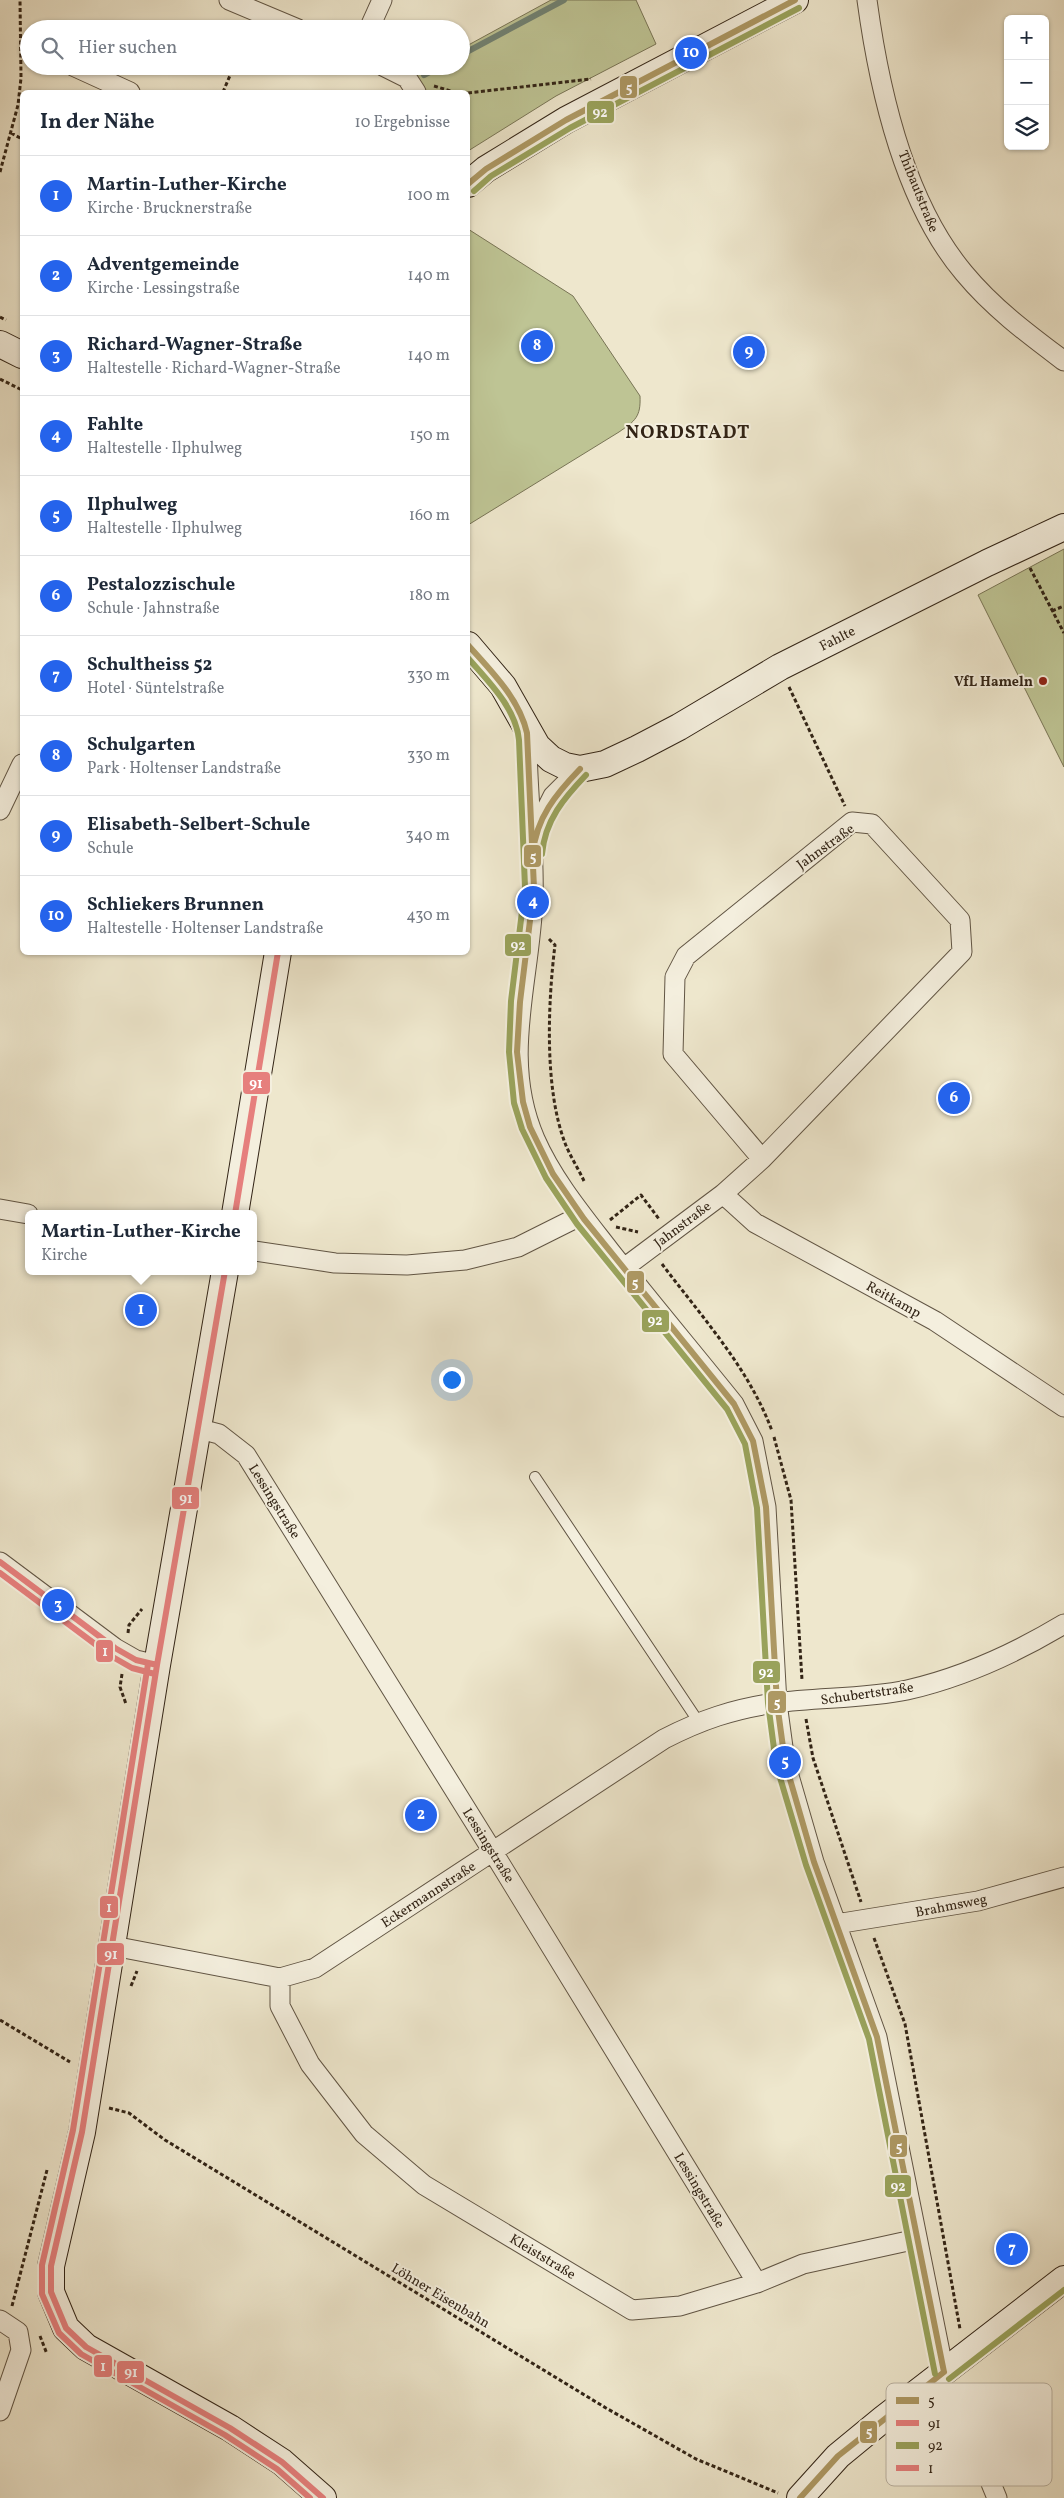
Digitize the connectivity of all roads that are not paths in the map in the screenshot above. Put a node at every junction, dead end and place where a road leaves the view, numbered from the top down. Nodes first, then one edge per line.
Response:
1 (229, 0) edge
2 (382, 0) edge
3 (795, 0) edge
4 (867, 0) edge
5 (277, 20) edge
6 (373, 20) edge
7 (93, 75) edge
8 (401, 75) edge
9 (126, 90) edge
10 (415, 90) edge
11 (470, 182) edge
12 (0, 344) edge
13 (20, 354) edge
14 (1064, 360) edge
15 (1064, 527) edge
16 (470, 647) edge
17 (527, 730) junction
18 (20, 768) edge
19 (580, 768) junction
20 (0, 810) edge
21 (533, 836) junction
22 (278, 955) edge
23 (762, 1159) junction
24 (723, 1194) junction
25 (0, 1209) edge
26 (236, 1210) edge
27 (25, 1213) edge
28 (582, 1215) junction
29 (257, 1251) edge
30 (624, 1268) junction
31 (224, 1275) edge
32 (1064, 1407) edge
33 (200, 1429) junction
34 (535, 1477) dead end
35 (0, 1562) edge
36 (1064, 1624) edge
37 (157, 1665) junction
38 (776, 1703) junction
39 (698, 1721) junction
40 (493, 1852) junction
41 (1064, 1877) edge
42 (836, 1924) junction
43 (113, 1946) junction
44 (280, 1978) junction
45 (917, 2238) junction
46 (1064, 2279) edge
47 (757, 2283) junction
48 (4, 2322) edge
49 (936, 2378) junction
50 (930, 2383) edge
51 (939, 2383) edge
52 (0, 2411) edge
53 (886, 2418) edge
54 (992, 2486) edge
55 (791, 2496) edge
56 (323, 2498) edge
57 (997, 2498) edge

1 - 5 street
2 - 6 street
3 - 11 main road
4 - 14 street, Thibautstraße
7 - 9 street
8 - 10 street
12 - 13 main road
15 - 19 main road, Fahlte
16 - 17 main road, Fahlte
17 - 19 main road, Fahlte
17 - 21 street
18 - 20 street
19 - 21 street
21 - 28 street
22 - 26 main road
23 - 23 street, Jahnstraße
23 - 24 street, Jahnstraße
24 - 30 street, Jahnstraße
24 - 32 street, Reitkamp
25 - 27 street
28 - 29 street
28 - 30 street
30 - 38 street
31 - 33 main road
33 - 37 main road
33 - 40 street, Lessingstraße
34 - 39 lane
35 - 37 street
36 - 38 street, Schubertstraße
37 - 43 main road
38 - 39 street, Eckermannstraße
38 - 42 street
39 - 40 street, Eckermannstraße
40 - 44 street, Eckermannstraße
40 - 47 street, Lessingstraße
41 - 42 street, Brahmsweg
42 - 45 street
43 - 44 street, Eckermannstraße
43 - 56 main road
44 - 47 street, Kleiststraße
45 - 47 street, Kleiststraße
45 - 49 street
46 - 49 main road
48 - 52 street
49 - 50 main road
49 - 51 street
53 - 55 main road
54 - 57 street

